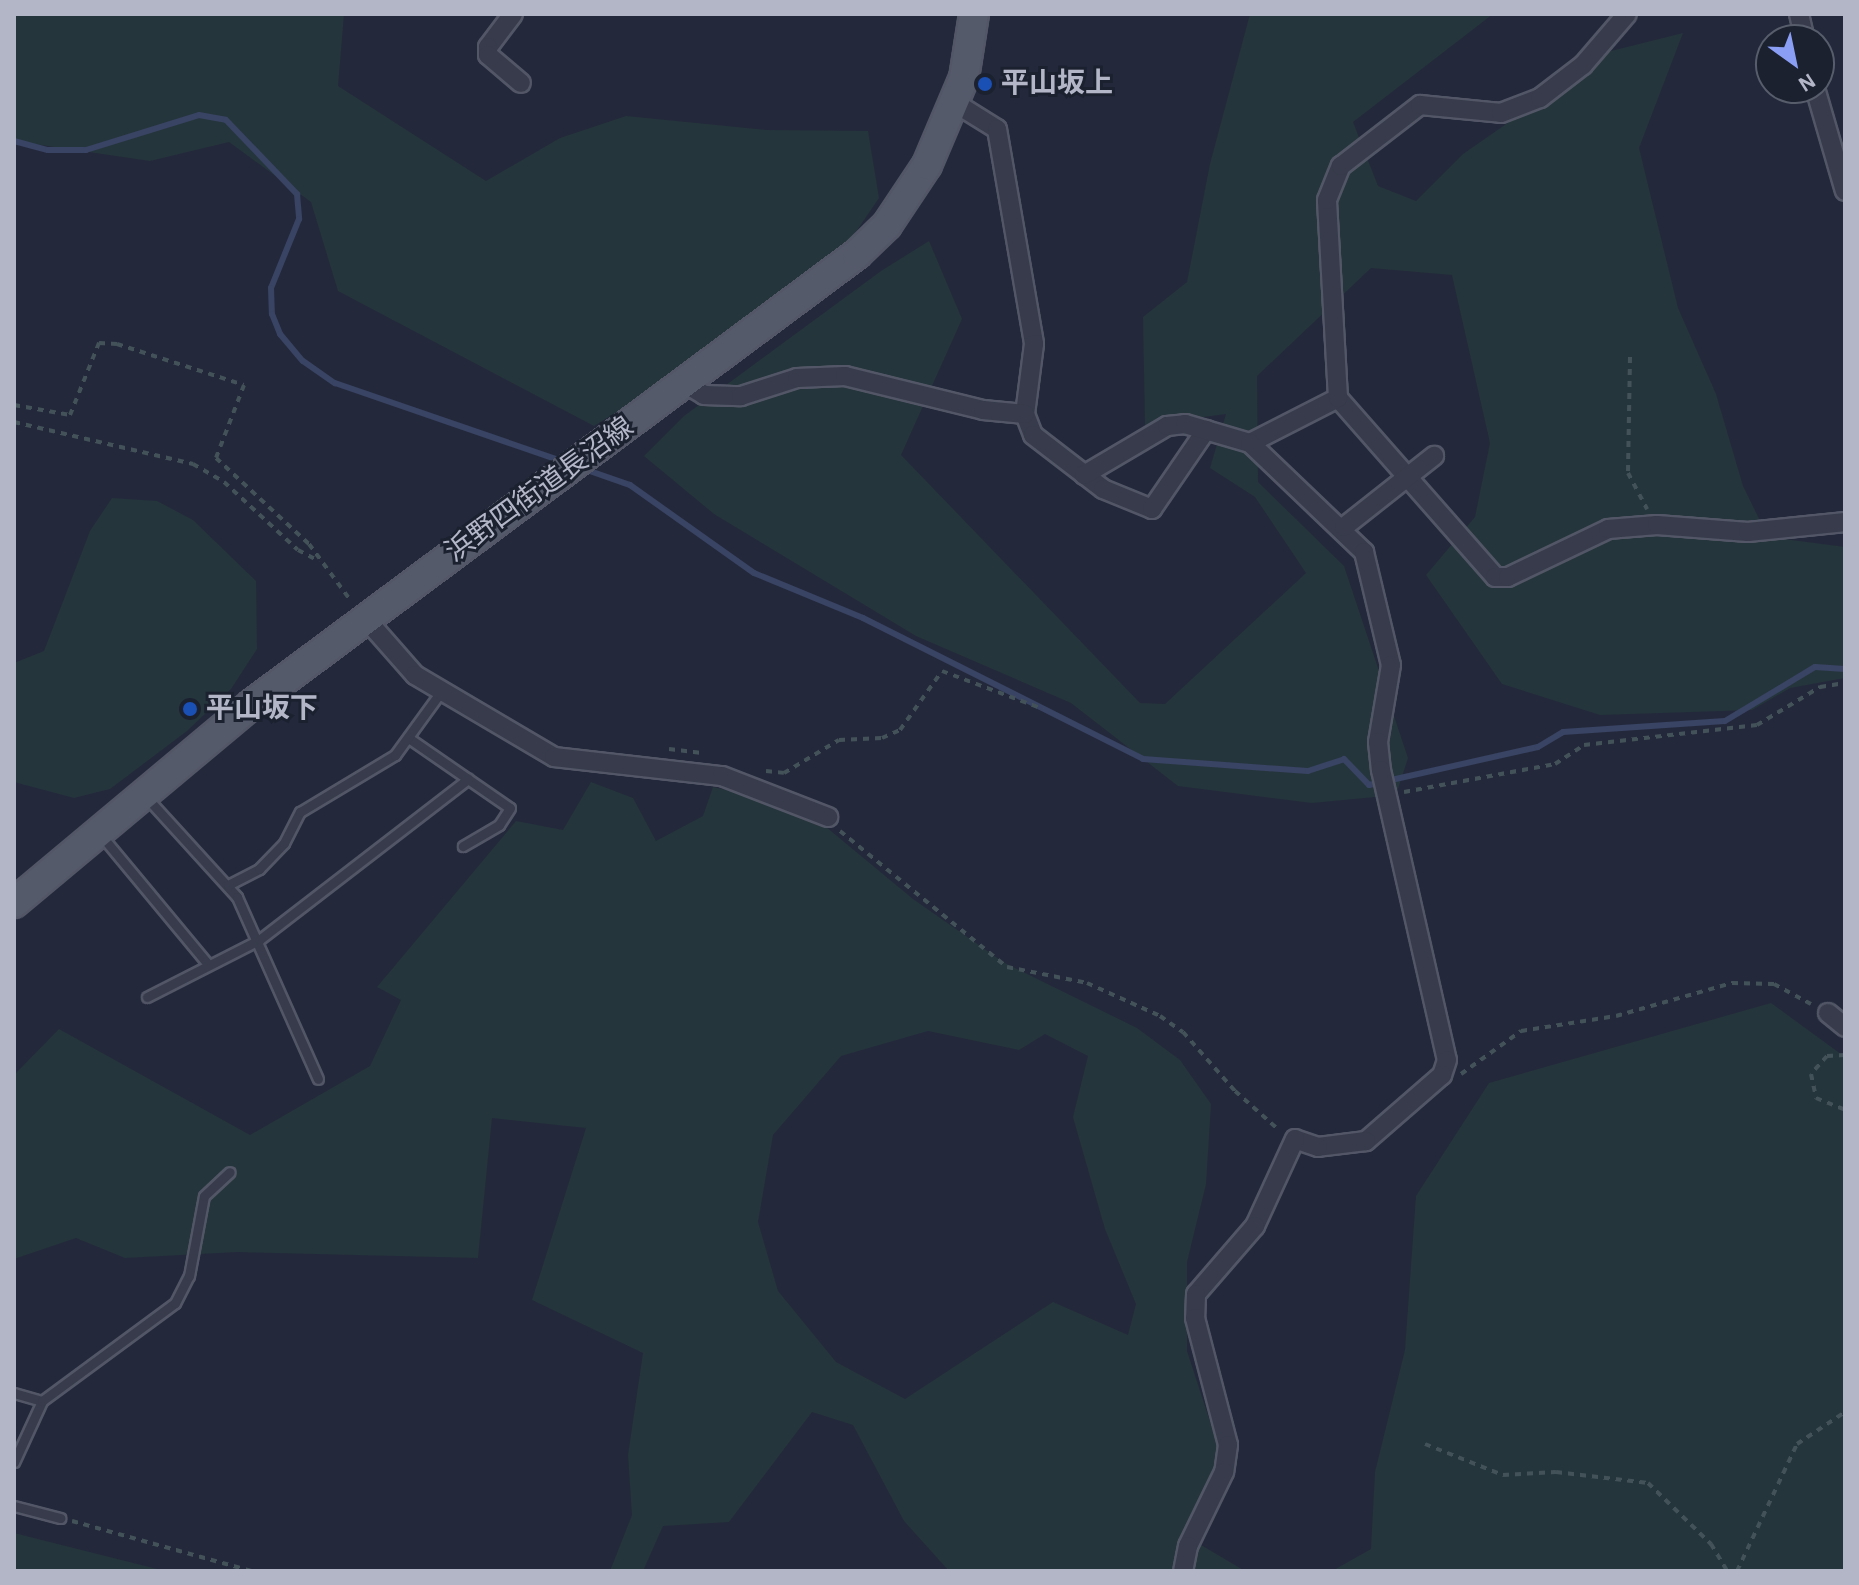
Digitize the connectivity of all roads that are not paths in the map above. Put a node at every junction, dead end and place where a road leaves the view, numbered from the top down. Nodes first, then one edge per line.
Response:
1 (513, 14) edge
2 (974, 14) edge
3 (1627, 14) edge
4 (521, 83) dead end
5 (955, 103) junction
6 (1820, 104) edge
7 (1845, 191) edge
8 (686, 384) junction
9 (1338, 398) junction
10 (1025, 414) junction
11 (1206, 430) junction
12 (1250, 443) junction
13 (1434, 456) dead end
14 (1084, 475) junction
15 (1402, 476) junction
16 (1845, 522) edge
17 (1344, 527) junction
18 (365, 618) junction
19 (440, 693) junction
20 (410, 739) junction
21 (468, 779) junction
22 (144, 796) junction
23 (828, 817) road end
24 (99, 834) junction
25 (463, 846) dead end
26 (228, 885) junction
27 (14, 903) edge
28 (259, 940) junction
29 (208, 964) junction
30 (147, 997) dead end
31 (1828, 1013) road end
32 (1845, 1027) edge
33 (318, 1079) dead end
34 (230, 1172) dead end
35 (14, 1393) edge
36 (42, 1401) junction
37 (14, 1462) edge
38 (14, 1506) edge
39 (60, 1518) road end
40 (1183, 1571) edge

1 - 4 street
2 - 5 main road, 浜野四街道長沼線
3 - 9 street
5 - 8 main road, 浜野四街道長沼線
5 - 10 street
6 - 7 street
8 - 10 street
8 - 18 main road, 浜野四街道長沼線
9 - 12 street
9 - 15 street
10 - 14 street
11 - 12 street
11 - 14 street
11 - 14 street
12 - 17 street
13 - 15 street
15 - 16 street
15 - 17 street
17 - 40 street
18 - 19 street
18 - 22 main road, 浜野四街道長沼線
19 - 20 lane
19 - 23 street
20 - 21 lane
20 - 26 lane
21 - 25 lane
21 - 28 lane
22 - 24 main road, 浜野四街道長沼線
22 - 26 lane
24 - 27 main road, 浜野四街道長沼線
24 - 29 lane
26 - 28 lane
28 - 29 lane
28 - 33 lane
29 - 30 lane
31 - 32 street
34 - 36 lane
35 - 36 lane
36 - 37 lane
38 - 39 lane

